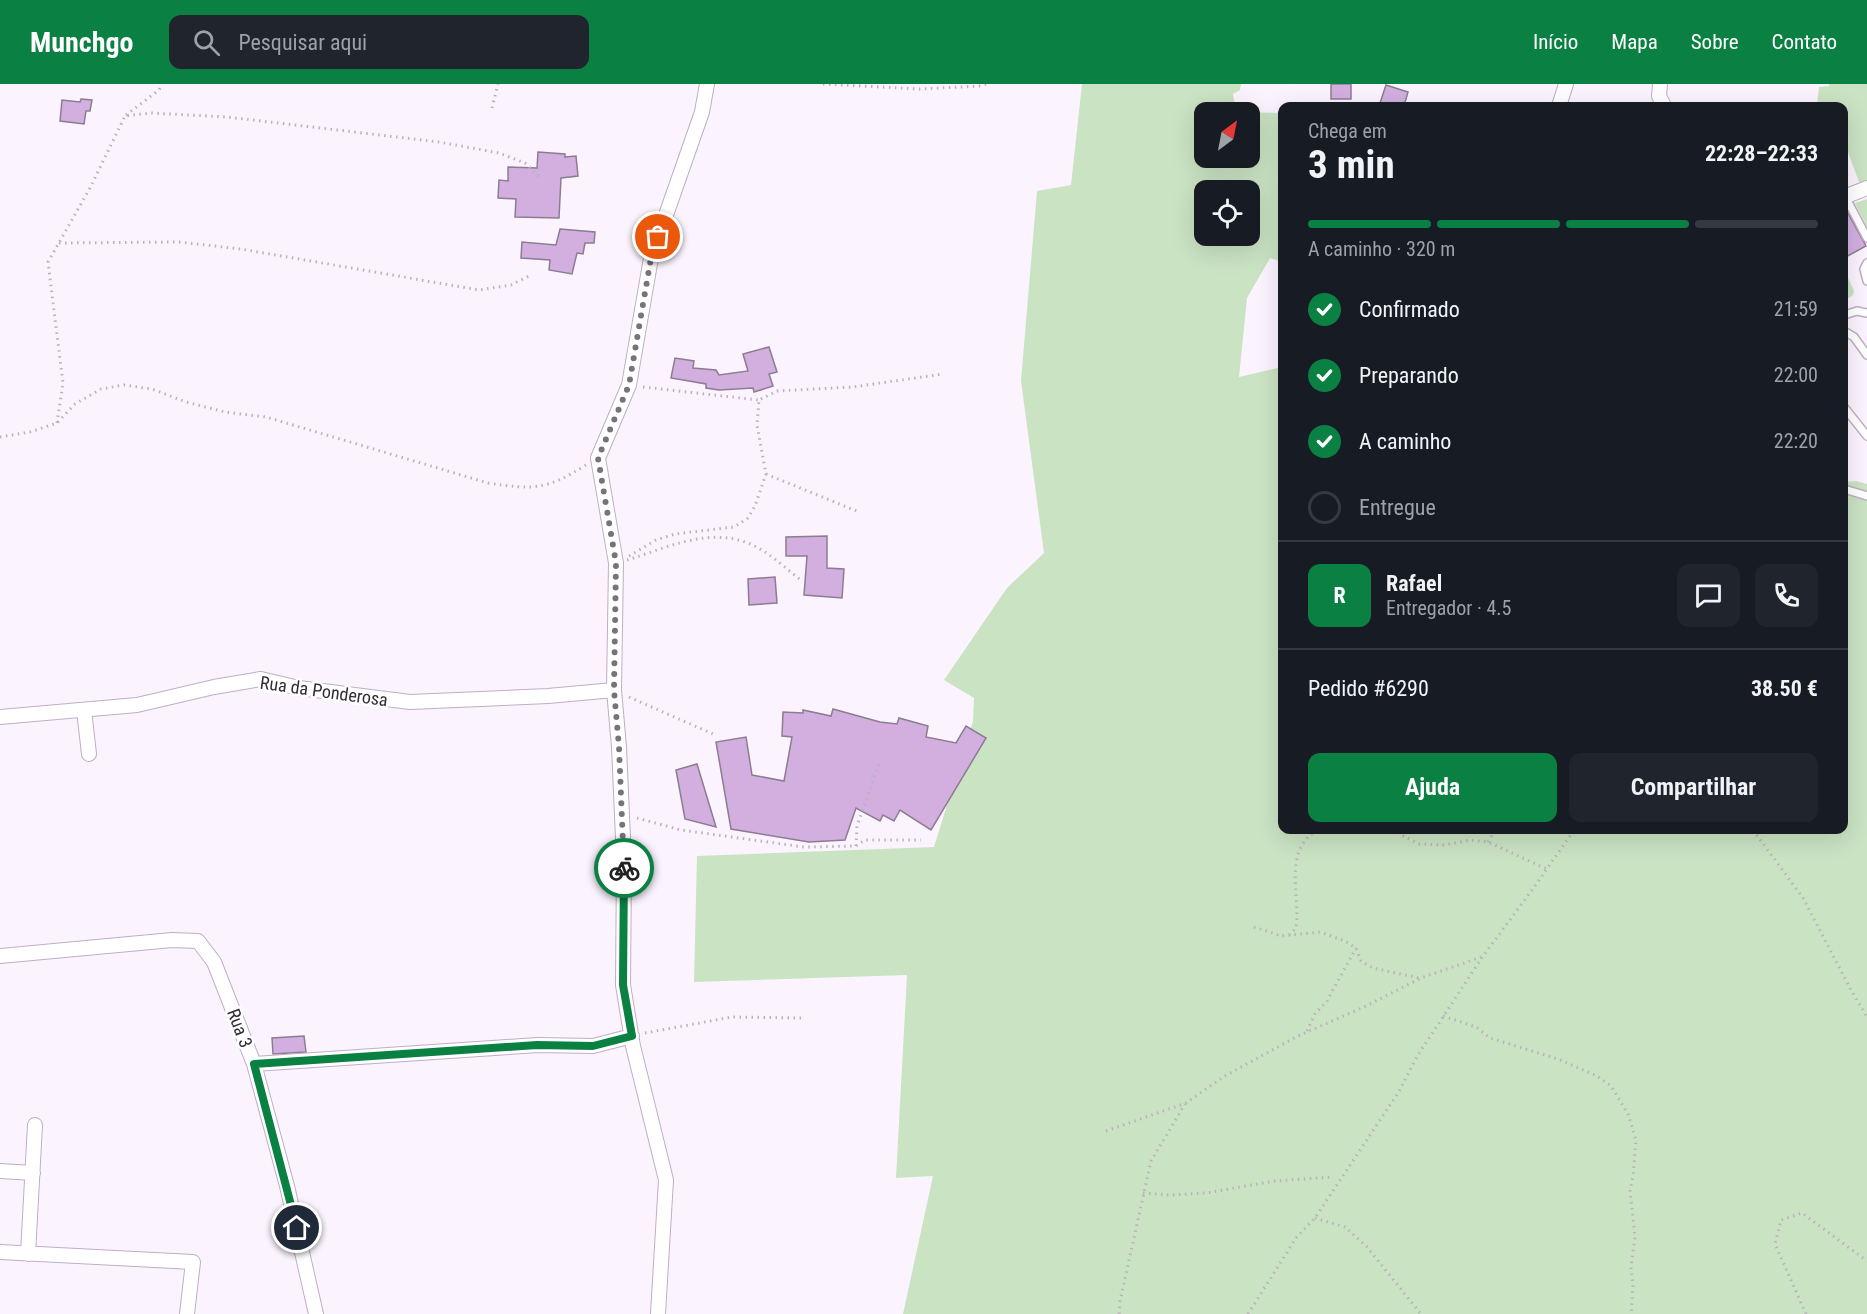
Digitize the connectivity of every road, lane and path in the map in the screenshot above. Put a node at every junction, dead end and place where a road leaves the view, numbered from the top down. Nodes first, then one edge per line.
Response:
1 (162, 84) edge
2 (498, 84) edge
3 (707, 84) edge
4 (823, 84) edge
5 (986, 84) edge
6 (1566, 84) edge
7 (1660, 84) edge
8 (1560, 102) edge
9 (1662, 102) edge
10 (492, 108) dead end
11 (125, 116) junction
12 (539, 177) dead end
13 (1867, 188) edge
14 (1848, 195) edge
15 (1848, 203) edge
16 (1867, 238) edge
17 (59, 243) junction
18 (1867, 263) edge
19 (529, 276) dead end
20 (1867, 281) edge
21 (1867, 313) edge
22 (1848, 314) edge
23 (1848, 333) edge
24 (1867, 355) edge
25 (943, 374) dead end
26 (629, 385) junction
27 (759, 400) junction
28 (1848, 412) edge
29 (57, 423) junction
30 (1867, 436) edge
31 (0, 437) edge
32 (598, 458) junction
33 (765, 474) junction
34 (1848, 490) edge
35 (1867, 496) edge
36 (859, 512) dead end
37 (616, 563) junction
38 (802, 581) dead end
39 (614, 690) junction
40 (84, 710) junction
41 (0, 717) edge
42 (713, 734) dead end
43 (90, 754) dead end
44 (880, 761) dead end
45 (622, 814) junction
46 (1311, 834) edge
47 (1400, 834) edge
48 (1493, 834) edge
49 (1571, 834) edge
50 (1756, 834) edge
51 (921, 840) dead end
52 (1488, 842) junction
53 (856, 846) junction
54 (1547, 869) junction
55 (1254, 927) dead end
56 (1287, 936) junction
57 (1356, 948) junction
58 (0, 956) edge
59 (1483, 956) junction
60 (1421, 978) junction
61 (1443, 1016) junction
62 (1867, 1017) edge
63 (802, 1018) dead end
64 (1306, 1032) junction
65 (632, 1036) junction
66 (254, 1064) junction
67 (1186, 1103) junction
68 (35, 1125) dead end
69 (1106, 1131) dead end
70 (0, 1171) edge
71 (33, 1173) junction
72 (1333, 1177) dead end
73 (1143, 1193) junction
74 (1316, 1218) junction
75 (0, 1252) edge
76 (28, 1254) junction
77 (1867, 1261) edge
78 (187, 1314) edge
79 (316, 1314) edge
80 (658, 1314) edge
81 (1119, 1314) edge
82 (1248, 1314) edge
83 (1421, 1314) edge
84 (1631, 1314) edge
85 (1806, 1314) edge

1 - 11 path
2 - 10 path
3 - 26 street
4 - 5 path
6 - 8 street
7 - 9 street
11 - 12 path
11 - 17 path
13 - 14 street
15 - 16 lane
17 - 19 path
17 - 29 path
18 - 20 lane
21 - 22 lane
23 - 24 lane
25 - 27 path
26 - 27 path
26 - 32 street
27 - 33 path
28 - 30 lane
29 - 31 path
29 - 32 path
32 - 37 street
33 - 36 path
33 - 37 path
34 - 35 lane
37 - 38 path
37 - 39 street
39 - 40 street, Rua da Ponderosa
39 - 42 path
39 - 45 street
40 - 41 street, Rua da Ponderosa
40 - 43 street
44 - 53 path
45 - 53 path
45 - 65 street
46 - 56 path
47 - 52 path
48 - 52 path
49 - 54 path
50 - 62 path
51 - 53 path
52 - 54 path
54 - 59 path
55 - 56 path
56 - 57 path
57 - 60 path
57 - 64 path
58 - 66 street, Rua 3
59 - 60 path
59 - 61 path
60 - 64 path
61 - 74 path
61 - 84 path
63 - 65 path
64 - 67 path
65 - 66 street
65 - 80 street
66 - 79 street, Rua 3
67 - 69 path
67 - 73 path
68 - 71 street
70 - 71 street
71 - 76 street
72 - 73 path
73 - 81 path
74 - 82 path
74 - 83 path
75 - 76 street
76 - 78 street
77 - 85 path

